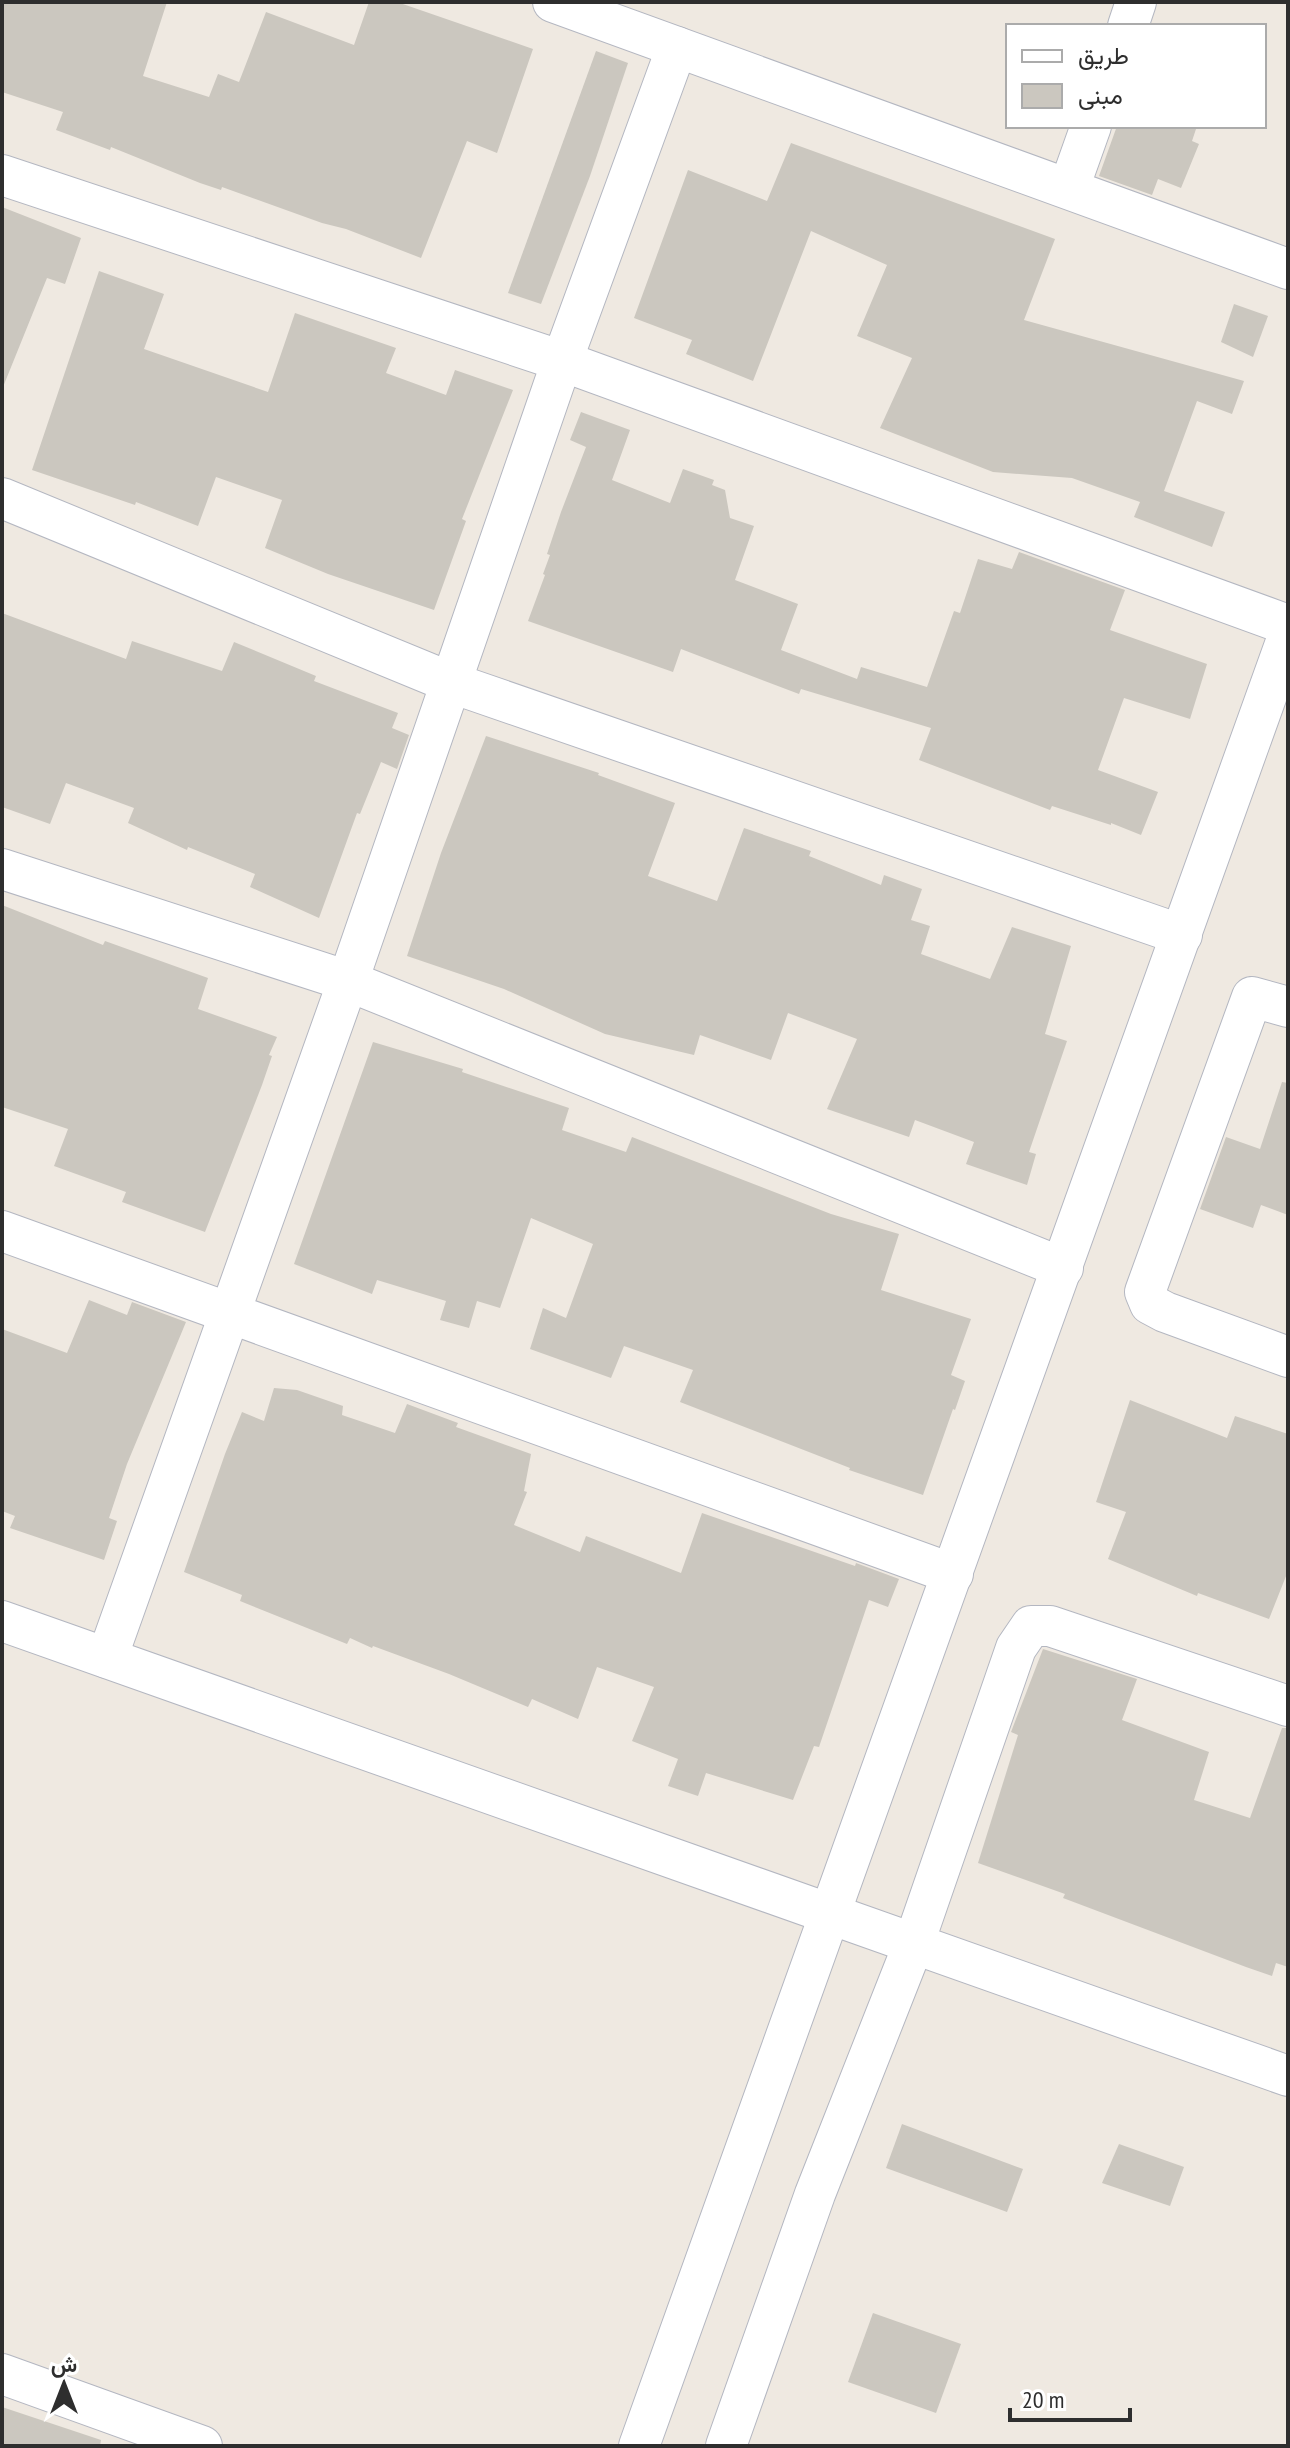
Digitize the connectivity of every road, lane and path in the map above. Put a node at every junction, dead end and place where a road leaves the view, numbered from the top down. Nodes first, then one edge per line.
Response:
1 (553, 2) edge
2 (1136, 2) edge
3 (1129, 24) edge
4 (677, 47) junction
5 (1090, 128) edge
6 (2, 175) edge
7 (1069, 188) junction
8 (1288, 269) edge
9 (562, 361) junction
10 (2, 498) edge
11 (1288, 625) edge
12 (1288, 636) edge
13 (452, 683) junction
14 (2, 869) edge
15 (1182, 935) junction
16 (348, 981) junction
17 (1288, 1007) edge
18 (2, 1231) edge
19 (1063, 1268) junction
20 (229, 1313) junction
21 (1288, 1357) edge
22 (953, 1574) junction
23 (2, 1621) edge
24 (107, 1658) junction
25 (1288, 1706) edge
26 (830, 1914) junction
27 (914, 1943) junction
28 (1288, 2076) edge
29 (2, 2374) edge
30 (202, 2446) edge
31 (639, 2446) edge
32 (726, 2446) edge

1 - 4 street
2 - 3 street
4 - 7 street
4 - 9 street
5 - 7 street
6 - 9 street
7 - 8 street
9 - 11 street
9 - 13 street
10 - 13 street
12 - 15 street
13 - 15 street
13 - 16 street
14 - 16 street
15 - 19 street
16 - 19 street
16 - 20 street
17 - 21 street
18 - 20 street
19 - 22 street
20 - 22 street
20 - 24 street
22 - 26 street
23 - 24 street
24 - 26 street
25 - 27 street
26 - 27 street
26 - 31 street
27 - 28 street
27 - 32 street
29 - 30 street

